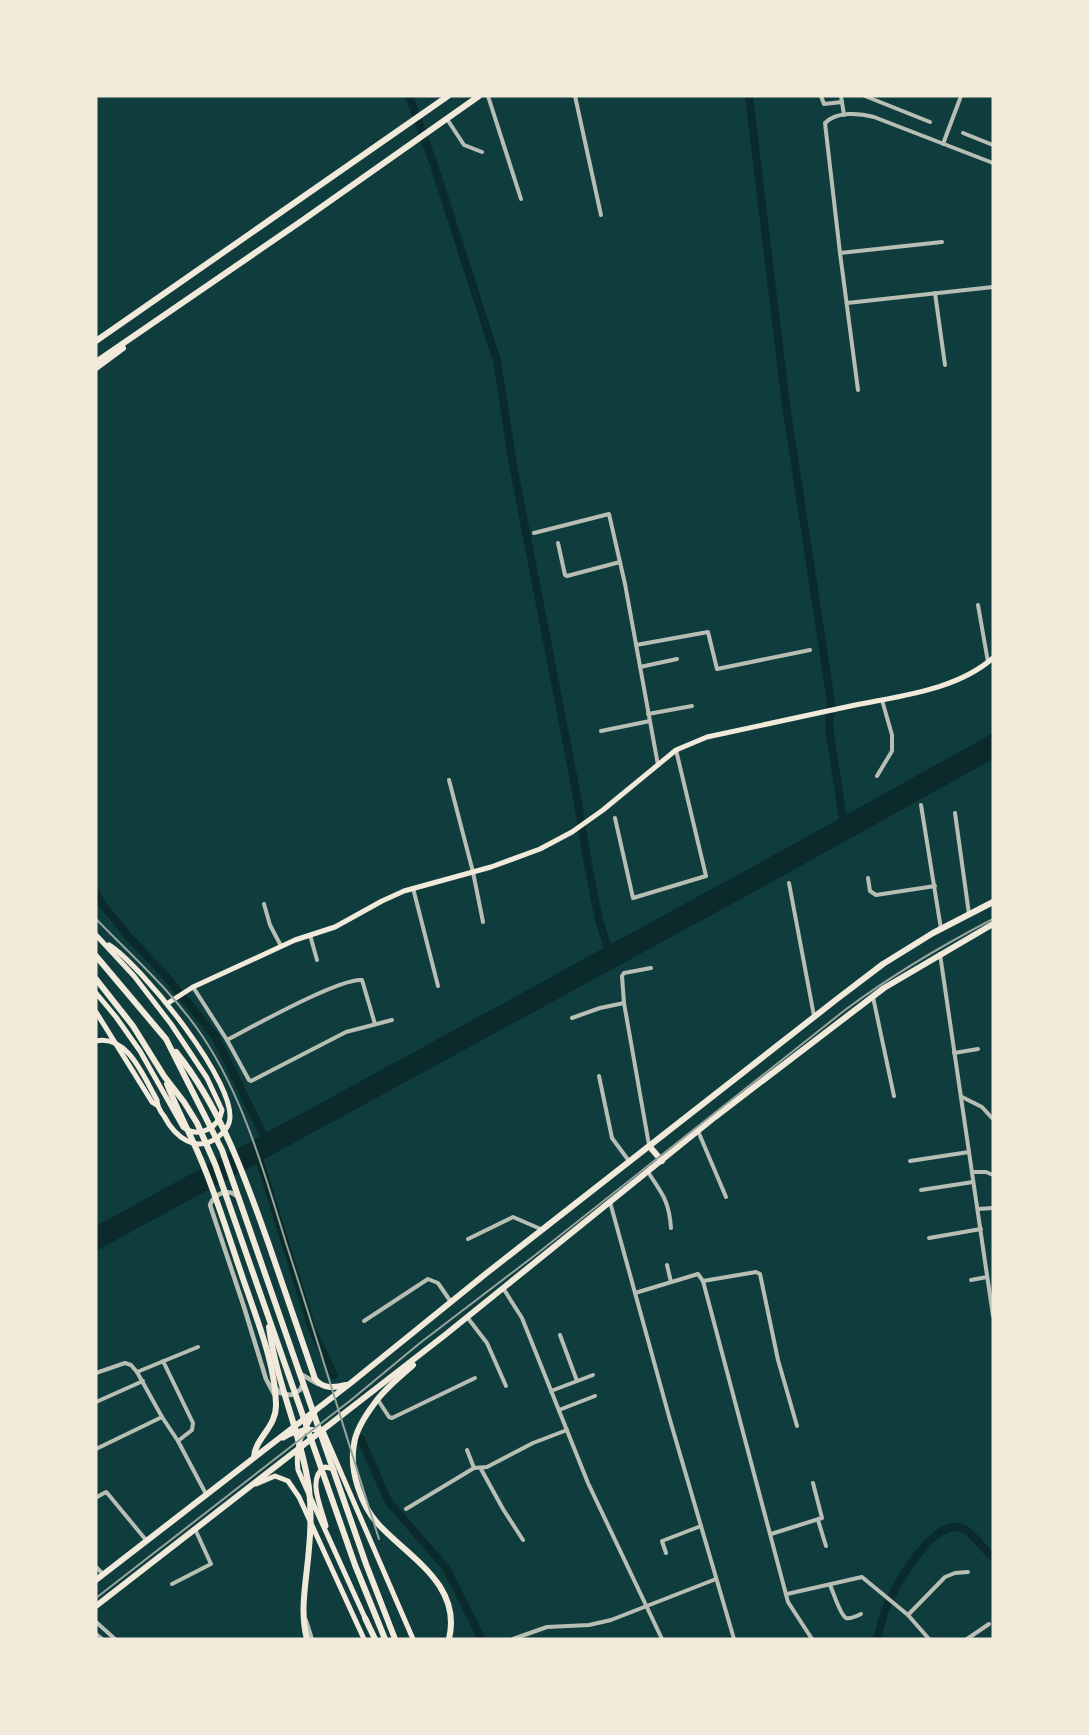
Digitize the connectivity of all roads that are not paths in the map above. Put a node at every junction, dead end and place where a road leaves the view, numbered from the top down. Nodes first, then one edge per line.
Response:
1 (448, 96) edge
2 (479, 96) edge
3 (488, 96) edge
4 (575, 96) edge
5 (821, 96) edge
6 (841, 96) edge
7 (865, 96) edge
8 (961, 96) edge
9 (842, 102) junction
10 (844, 115) junction
11 (447, 119) junction
12 (930, 122) dead end
13 (963, 133) dead end
14 (943, 144) junction
15 (993, 145) edge
16 (482, 152) dead end
17 (993, 163) edge
18 (521, 199) dead end
19 (601, 215) dead end
20 (942, 242) dead end
21 (840, 253) junction
22 (993, 287) edge
23 (936, 293) junction
24 (847, 303) junction
25 (159, 319) junction
26 (96, 340) edge
27 (96, 362) edge
28 (945, 365) dead end
29 (96, 368) edge
30 (858, 390) dead end
31 (534, 533) dead end
32 (558, 543) dead end
33 (620, 562) junction
34 (978, 605) dead end
35 (636, 645) junction
36 (810, 650) dead end
37 (677, 659) dead end
38 (991, 660) edge
39 (640, 667) junction
40 (881, 700) junction
41 (692, 706) dead end
42 (648, 714) junction
43 (650, 721) junction
44 (601, 731) dead end
45 (676, 750) junction
46 (658, 766) junction
47 (877, 777) dead end
48 (449, 780) dead end
49 (921, 805) dead end
50 (955, 813) dead end
51 (615, 818) dead end
52 (473, 872) junction
53 (867, 878) dead end
54 (789, 883) dead end
55 (935, 886) junction
56 (413, 888) junction
57 (993, 902) edge
58 (264, 904) dead end
59 (969, 914) junction
60 (483, 922) dead end
61 (993, 924) edge
62 (941, 929) junction
63 (309, 934) junction
64 (96, 935) edge
65 (103, 941) junction
66 (281, 946) junction
67 (939, 954) junction
68 (96, 956) edge
69 (317, 960) dead end
70 (651, 968) dead end
71 (96, 979) edge
72 (438, 986) dead end
73 (194, 987) junction
74 (96, 993) edge
75 (873, 996) junction
76 (624, 1003) junction
77 (168, 1004) junction
78 (96, 1012) edge
79 (814, 1016) junction
80 (572, 1018) dead end
81 (392, 1020) dead end
82 (375, 1024) junction
83 (166, 1039) junction
84 (226, 1040) junction
85 (96, 1041) edge
86 (115, 1044) junction
87 (978, 1049) dead end
88 (954, 1053) junction
89 (164, 1076) junction
90 (599, 1076) dead end
91 (894, 1096) dead end
92 (961, 1096) junction
93 (993, 1118) edge
94 (698, 1131) junction
95 (650, 1147) junction
96 (969, 1152) junction
97 (662, 1161) junction
98 (910, 1161) dead end
99 (630, 1162) junction
100 (648, 1172) junction
101 (972, 1172) junction
102 (993, 1175) edge
103 (973, 1182) junction
104 (921, 1190) dead end
105 (726, 1197) dead end
106 (610, 1202) junction
107 (993, 1208) edge
108 (978, 1209) junction
109 (671, 1228) dead end
110 (981, 1229) junction
111 (543, 1230) junction
112 (929, 1238) dead end
113 (468, 1239) dead end
114 (667, 1266) dead end
115 (987, 1277) junction
116 (971, 1280) dead end
117 (703, 1281) junction
118 (671, 1282) junction
119 (503, 1288) junction
120 (635, 1293) junction
121 (451, 1302) junction
122 (268, 1315) junction
123 (993, 1316) edge
124 (467, 1317) junction
125 (364, 1321) dead end
126 (445, 1335) junction
127 (560, 1335) dead end
128 (198, 1347) dead end
129 (163, 1361) junction
130 (297, 1371) junction
131 (137, 1372) junction
132 (96, 1373) edge
133 (593, 1376) dead end
134 (475, 1378) dead end
135 (142, 1381) junction
136 (577, 1381) junction
137 (352, 1382) junction
138 (273, 1383) junction
139 (318, 1383) junction
140 (506, 1386) dead end
141 (551, 1391) junction
142 (276, 1396) junction
143 (595, 1396) dead end
144 (378, 1399) junction
145 (96, 1402) edge
146 (319, 1408) junction
147 (558, 1410) junction
148 (162, 1417) junction
149 (798, 1426) dead end
150 (304, 1429) junction
151 (567, 1430) junction
152 (323, 1431) junction
153 (178, 1441) junction
154 (96, 1449) edge
155 (467, 1450) dead end
156 (297, 1451) junction
157 (254, 1457) junction
158 (474, 1468) junction
159 (481, 1468) junction
160 (342, 1479) junction
161 (813, 1483) dead end
162 (254, 1485) junction
163 (206, 1494) junction
164 (97, 1497) edge
165 (406, 1509) dead end
166 (819, 1521) junction
167 (701, 1526) junction
168 (195, 1529) junction
169 (771, 1534) junction
170 (146, 1540) junction
171 (524, 1540) dead end
172 (332, 1545) junction
173 (826, 1546) dead end
174 (666, 1553) dead end
175 (96, 1568) edge
176 (968, 1572) dead end
177 (304, 1574) dead end
178 (103, 1575) junction
179 (716, 1579) junction
180 (96, 1580) edge
181 (172, 1584) dead end
182 (830, 1584) junction
183 (787, 1594) junction
184 (96, 1606) edge
185 (646, 1606) junction
186 (861, 1614) dead end
187 (908, 1614) junction
188 (365, 1618) joint
189 (96, 1623) edge
190 (989, 1624) dead end
191 (96, 1634) edge
192 (102, 1639) edge
193 (115, 1639) edge
194 (307, 1639) edge
195 (312, 1639) edge
196 (364, 1639) edge
197 (374, 1639) edge
198 (385, 1639) edge
199 (395, 1639) edge
200 (413, 1639) edge
201 (449, 1639) edge
202 (513, 1639) edge
203 (662, 1639) edge
204 (734, 1639) edge
205 (812, 1639) edge
206 (929, 1639) edge
207 (967, 1639) edge

1 - 26 main road
2 - 11 main road
3 - 18 street
4 - 19 street
5 - 9 street
6 - 9 street
7 - 12 street
8 - 14 street
9 - 10 street
10 - 14 street
10 - 21 street
11 - 16 street
11 - 25 main road
13 - 15 street
14 - 17 street
20 - 21 street
21 - 24 street
22 - 23 street
23 - 24 street
23 - 28 street
24 - 30 street
25 - 27 main road
25 - 29 main road
31 - 33 street
32 - 33 street
33 - 35 street
34 - 38 street
35 - 36 street
35 - 39 street
37 - 39 street
38 - 40 main road
39 - 42 street
40 - 45 main road
40 - 47 street
41 - 42 street
42 - 43 street
43 - 44 street
43 - 46 street
45 - 46 main road
45 - 51 street
46 - 52 main road
48 - 52 street
49 - 55 street
50 - 59 street
52 - 56 main road
52 - 60 street
53 - 55 street
54 - 79 street
55 - 62 street
56 - 63 main road
56 - 72 street
57 - 59 main road
58 - 66 street
59 - 62 main road
61 - 67 main road
62 - 79 main road
63 - 66 main road
63 - 69 street
64 - 65 main road
65 - 74 main road
65 - 77 main road
66 - 73 main road
67 - 75 main road
67 - 88 street
68 - 83 main road
70 - 76 street
71 - 89 main road
73 - 77 main road
73 - 84 street
75 - 91 street
75 - 94 main road
76 - 80 street
76 - 95 street
77 - 86 main road
78 - 86 main road
79 - 95 main road
81 - 82 street
82 - 84 street
82 - 84 street
83 - 139 main road
83 - 199 main road
85 - 86 main road
87 - 88 street
88 - 92 street
89 - 122 main road
89 - 138 main road
90 - 99 street
92 - 93 street
92 - 96 street
94 - 97 main road
94 - 105 street
95 - 97 main road
95 - 99 main road
96 - 98 street
96 - 101 street
97 - 100 main road
99 - 111 main road
100 - 106 main road
100 - 109 street
101 - 102 street
101 - 103 street
103 - 104 street
103 - 108 street
106 - 119 main road
106 - 120 street
107 - 108 street
108 - 110 street
110 - 112 street
110 - 115 street
111 - 113 street
111 - 121 main road
114 - 118 street
115 - 116 street
115 - 123 street
117 - 118 street
117 - 149 street
117 - 169 street
118 - 120 street
119 - 124 main road
119 - 141 street
120 - 167 street
121 - 125 street
121 - 137 main road
122 - 194 main road
122 - 198 main road
124 - 126 main road
124 - 140 street
126 - 144 main road
126 - 152 main road
127 - 136 street
128 - 129 street
129 - 131 street
129 - 153 street
130 - 138 street
130 - 139 street
130 - 142 street
131 - 132 street
131 - 135 street
133 - 136 street
134 - 144 street
135 - 145 street
135 - 148 street
136 - 141 street
137 - 139 main road
137 - 146 main road
138 - 142 main road
141 - 147 street
142 - 157 main road
143 - 147 street
144 - 201 main road
146 - 150 main road
146 - 157 main road
147 - 151 street
148 - 153 street
148 - 154 street
150 - 152 main road
150 - 156 main road
150 - 157 main road
151 - 159 street
151 - 185 street
152 - 156 main road
152 - 160 main road
153 - 163 street
155 - 158 street
156 - 162 main road
156 - 172 main road
157 - 163 main road
158 - 159 street
158 - 165 street
159 - 171 street
160 - 172 main road
160 - 200 main road
161 - 166 street
162 - 168 main road
162 - 196 main road
163 - 170 main road
164 - 170 street
166 - 169 street
166 - 173 street
167 - 174 street
167 - 179 street
168 - 181 street
168 - 184 main road
169 - 183 street
170 - 178 main road
172 - 188 main road
175 - 178 street
176 - 187 street
177 - 195 street
178 - 180 main road
179 - 185 street
179 - 204 street
182 - 183 street
182 - 186 street
182 - 187 street
183 - 205 street
185 - 202 street
185 - 203 street
187 - 206 street
188 - 197 main road
189 - 193 street
190 - 207 street
191 - 192 street

